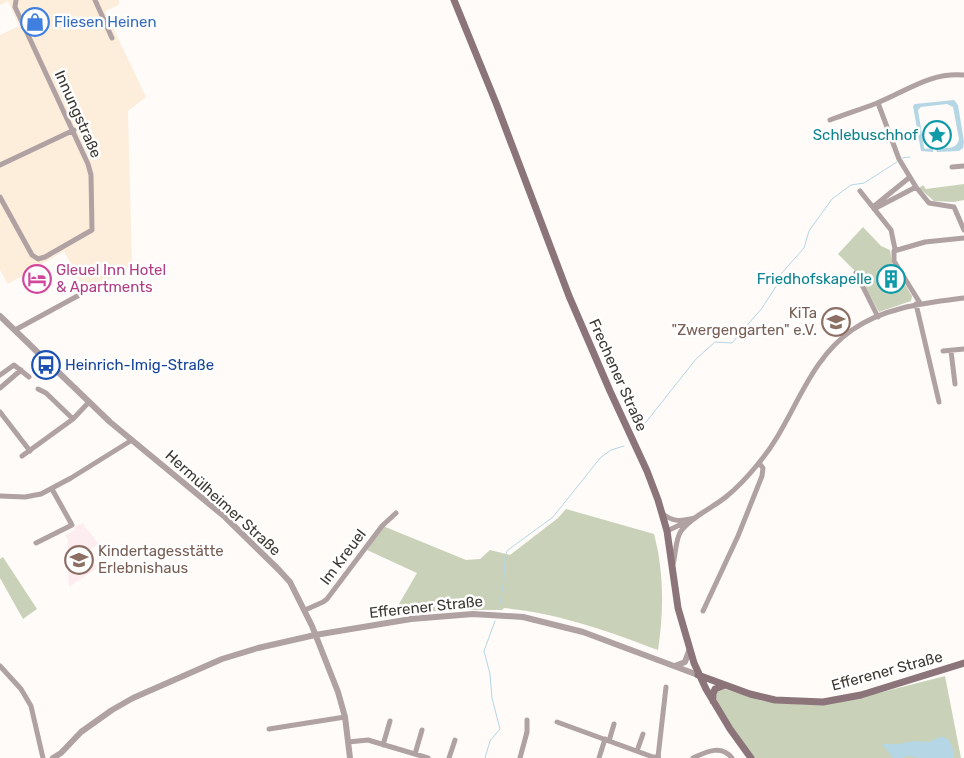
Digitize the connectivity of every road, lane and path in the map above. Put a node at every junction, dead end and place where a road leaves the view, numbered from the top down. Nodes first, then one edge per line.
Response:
1 (16, 0) edge
2 (95, 0) edge
3 (454, 0) edge
4 (112, 38) dead end
5 (964, 75) edge
6 (878, 103) junction
7 (830, 120) dead end
8 (74, 130) junction
9 (0, 165) edge
10 (964, 166) edge
11 (952, 167) dead end
12 (910, 177) junction
13 (916, 187) junction
14 (860, 191) dead end
15 (0, 197) edge
16 (874, 208) junction
17 (964, 230) edge
18 (964, 238) edge
19 (895, 249) junction
20 (856, 273) dead end
21 (83, 293) dead end
22 (964, 298) edge
23 (918, 304) junction
24 (878, 317) junction
25 (1, 318) edge
26 (15, 330) junction
27 (964, 349) edge
28 (951, 350) junction
29 (943, 351) dead end
30 (20, 370) junction
31 (0, 375) edge
32 (29, 377) dead end
33 (955, 384) dead end
34 (0, 388) edge
35 (38, 389) dead end
36 (89, 402) junction
37 (939, 402) dead end
38 (0, 412) edge
39 (73, 419) junction
40 (132, 440) junction
41 (30, 451) junction
42 (22, 456) dead end
43 (759, 463) junction
44 (52, 489) junction
45 (0, 496) edge
46 (662, 512) junction
47 (396, 513) dead end
48 (696, 518) junction
49 (667, 531) junction
50 (36, 543) dead end
51 (673, 566) junction
52 (304, 610) junction
53 (703, 611) dead end
54 (315, 635) junction
55 (689, 651) junction
56 (964, 663) edge
57 (0, 666) edge
58 (675, 666) junction
59 (698, 674) junction
60 (725, 685) junction
61 (666, 687) dead end
62 (713, 701) junction
63 (345, 717) junction
64 (527, 720) dead end
65 (390, 721) dead end
66 (557, 722) dead end
67 (614, 724) dead end
68 (269, 729) dead end
69 (422, 730) dead end
70 (643, 734) dead end
71 (455, 740) dead end
72 (607, 740) junction
73 (348, 742) junction
74 (383, 744) junction
75 (637, 751) junction
76 (415, 754) junction
77 (706, 755) edge
78 (43, 758) edge
79 (53, 758) edge
80 (350, 758) edge
81 (428, 758) edge
82 (449, 758) edge
83 (520, 758) edge
84 (599, 758) edge
85 (658, 758) edge
86 (693, 758) edge
87 (732, 758) edge
88 (751, 758) edge

1 - 8 street, Innungstraße
2 - 4 street
3 - 46 main road, Frechener Straße
5 - 6 street
6 - 7 street
6 - 12 street
8 - 9 street
8 - 15 street, Innungstraße
10 - 11 street
12 - 13 street
12 - 16 street
13 - 16 street
13 - 17 street
14 - 16 street
16 - 19 street
18 - 19 street
19 - 23 street
20 - 24 street
21 - 26 street
22 - 23 street
23 - 24 street
23 - 37 street
24 - 43 street
25 - 26 street, Hermülheimer Straße
26 - 36 street, Hermülheimer Straße
27 - 28 street
28 - 29 street
28 - 33 street
30 - 31 street
30 - 32 street
30 - 34 street
35 - 39 street
36 - 39 street
36 - 40 street, Hermülheimer Straße
38 - 41 street
39 - 41 street
40 - 44 street
40 - 52 street, Hermülheimer Straße
41 - 42 street
43 - 48 street
43 - 53 street
44 - 45 street
44 - 50 street
46 - 48 street
46 - 49 main road, Frechener Straße
47 - 52 street, Im Kreuel
48 - 49 street
48 - 51 street
49 - 51 main road, Frechener Straße
51 - 55 main road, Frechener Straße
52 - 54 street, Hermülheimer Straße
54 - 58 street, Efferener Straße
54 - 63 street, Hermülheimer Straße
54 - 79 street, Efferener Straße
55 - 58 street
55 - 59 main road, Frechener Straße
56 - 60 main road, Efferener Straße
57 - 78 street
58 - 59 street, Efferener Straße
59 - 60 main road, Efferener Straße
59 - 62 main road, Frechener Straße
60 - 62 main road
61 - 85 street
62 - 88 main road, Frechener Straße
63 - 68 street
63 - 73 street, Hermülheimer Straße
64 - 83 street
65 - 74 street
66 - 72 street
67 - 72 street
69 - 76 street
70 - 75 street
71 - 82 street
72 - 75 street
72 - 84 street
73 - 74 street
73 - 80 street, Hermülheimer Straße
74 - 76 street
75 - 85 street
76 - 81 street
77 - 86 street
77 - 87 street

